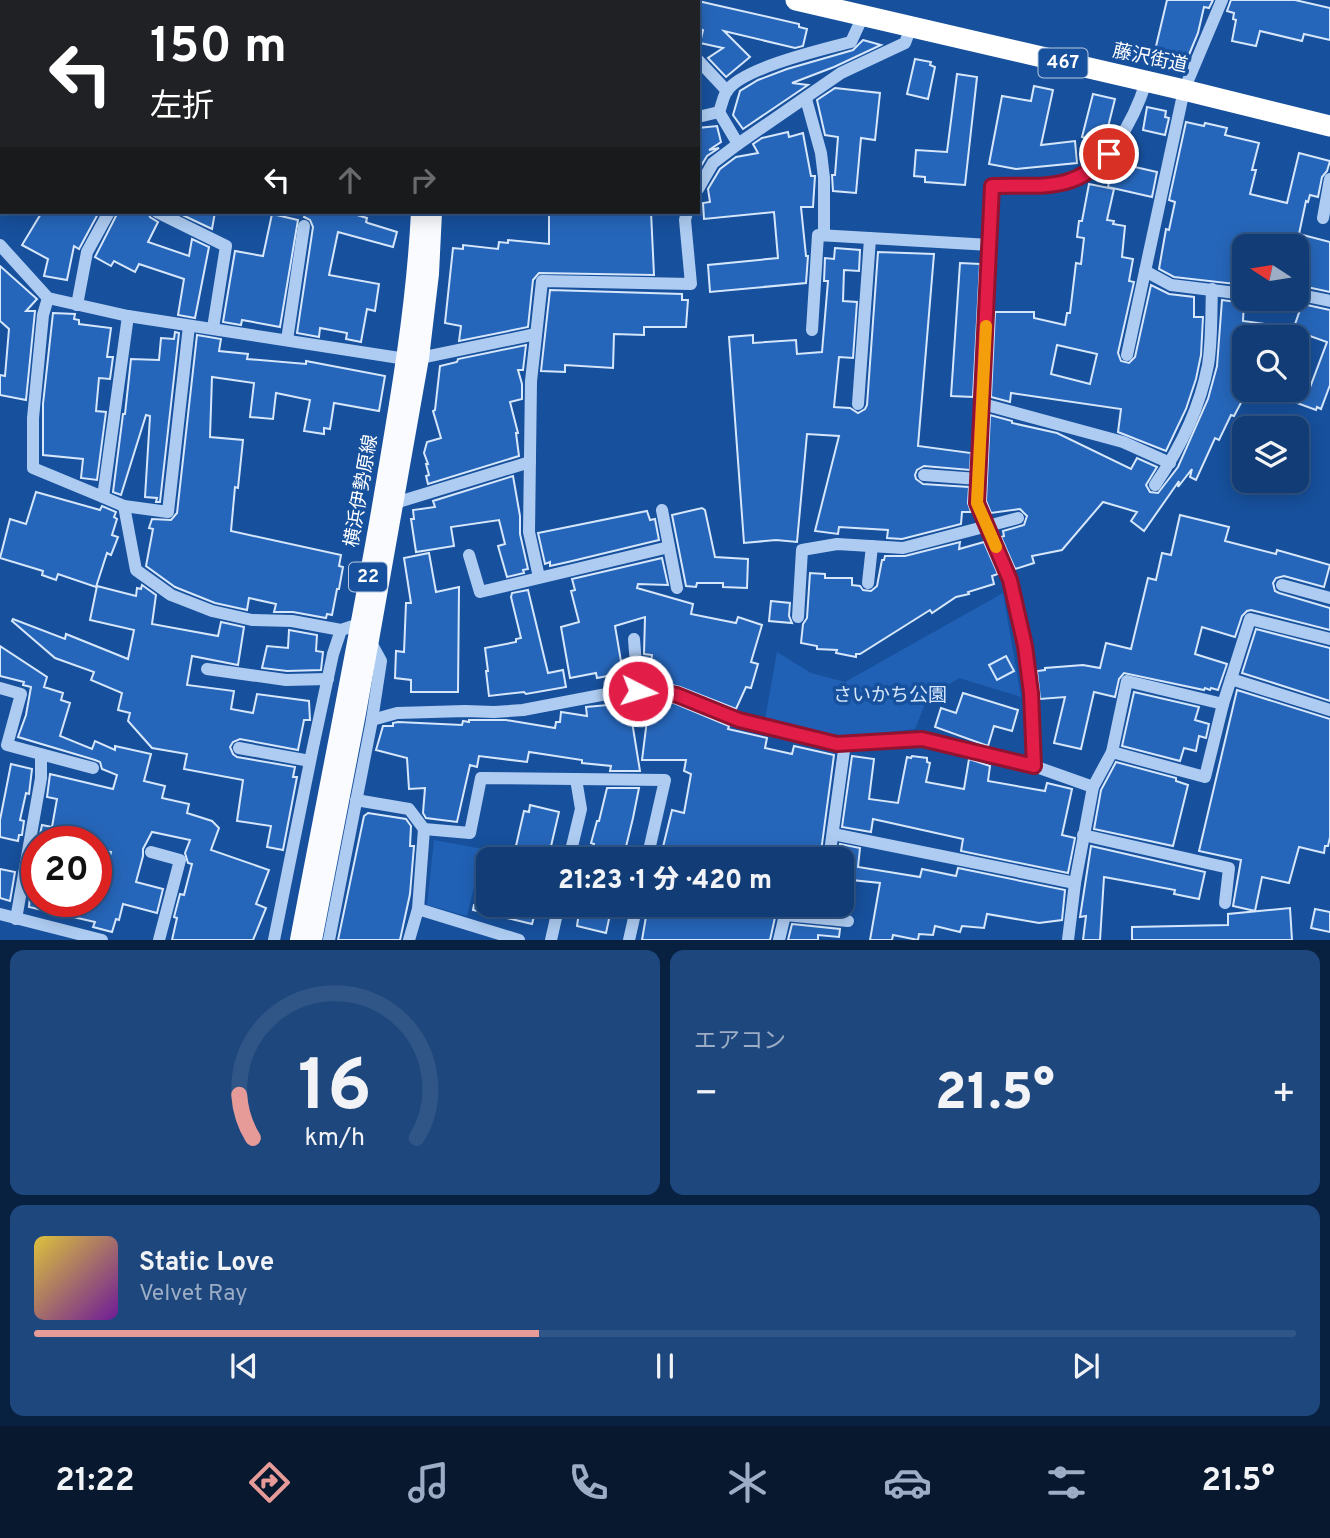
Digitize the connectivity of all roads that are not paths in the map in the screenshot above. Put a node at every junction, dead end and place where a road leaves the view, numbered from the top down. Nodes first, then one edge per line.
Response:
1 (1222, 0) edge
2 (802, 1) edge
3 (863, 16) junction
4 (911, 27) junction
5 (700, 62) edge
6 (1146, 82) junction
7 (1184, 90) junction
8 (727, 91) junction
9 (806, 99) junction
10 (719, 112) junction
11 (700, 117) edge
12 (1330, 126) edge
13 (738, 144) junction
14 (1330, 179) edge
15 (700, 185) edge
16 (108, 214) edge
17 (161, 214) edge
18 (420, 214) edge
19 (433, 214) edge
20 (686, 214) edge
21 (1322, 218) dead end
22 (304, 226) dead end
23 (824, 234) junction
24 (870, 239) junction
25 (0, 245) edge
26 (990, 245) junction
27 (1145, 271) junction
28 (1212, 289) junction
29 (1232, 292) edge
30 (1309, 297) edge
31 (48, 298) junction
32 (1330, 301) edge
33 (77, 305) junction
34 (128, 316) junction
35 (189, 326) junction
36 (213, 328) junction
37 (812, 330) dead end
38 (536, 334) junction
39 (287, 340) junction
40 (1127, 355) dead end
41 (413, 359) junction
42 (858, 404) dead end
43 (983, 404) junction
44 (530, 462) junction
45 (1170, 463) junction
46 (924, 475) dead end
47 (978, 479) junction
48 (1155, 485) dead end
49 (103, 497) junction
50 (395, 503) junction
51 (124, 506) junction
52 (662, 510) dead end
53 (1018, 518) dead end
54 (986, 524) junction
55 (872, 546) junction
56 (669, 547) junction
57 (469, 555) dead end
58 (539, 577) junction
59 (868, 583) dead end
60 (1282, 585) dead end
61 (677, 588) dead end
62 (1330, 598) edge
63 (798, 617) dead end
64 (359, 624) junction
65 (341, 630) junction
66 (634, 639) dead end
67 (1330, 639) edge
68 (370, 641) junction
69 (207, 669) dead end
70 (328, 679) junction
71 (1231, 679) junction
72 (0, 688) edge
73 (638, 691) junction
74 (1223, 704) junction
75 (1330, 710) edge
76 (372, 720) junction
77 (845, 743) junction
78 (239, 748) dead end
79 (1112, 752) junction
80 (41, 755) junction
81 (310, 761) junction
82 (1034, 766) junction
83 (93, 768) dead end
84 (576, 779) junction
85 (1093, 787) junction
86 (356, 800) junction
87 (424, 829) junction
88 (833, 834) junction
89 (1083, 835) junction
90 (572, 847) edge
91 (650, 847) edge
92 (831, 847) edge
93 (150, 852) dead end
94 (1075, 884) junction
95 (1225, 903) dead end
96 (418, 909) junction
97 (0, 915) edge
98 (556, 917) edge
99 (634, 917) edge
100 (16, 919) junction
101 (848, 921) dead end
102 (102, 940) edge
103 (159, 940) edge
104 (274, 940) edge
105 (299, 940) edge
106 (313, 940) edge
107 (329, 940) edge
108 (409, 940) edge
109 (519, 940) edge
110 (551, 940) edge
111 (629, 940) edge
112 (779, 940) edge
113 (1068, 940) edge

1 - 7 street
2 - 3 highway, 藤沢街道 / 467
3 - 4 highway, 藤沢街道 / 467
3 - 8 street
4 - 6 highway, 藤沢街道 / 467
4 - 9 street
5 - 8 street
6 - 7 highway, 藤沢街道 / 467
6 - 26 street
7 - 12 highway, 藤沢街道 / 467
7 - 27 street
8 - 10 street
9 - 13 street
9 - 23 street
10 - 11 street
10 - 13 street
13 - 15 street
14 - 21 street
16 - 33 street
17 - 36 street
18 - 41 main road, 横浜伊勢原線 / 22
19 - 41 main road, 横浜伊勢原線 / 22
20 - 38 street
22 - 39 street
23 - 24 street
23 - 37 street
24 - 26 street
24 - 42 street
25 - 31 street
26 - 43 street
27 - 28 street
27 - 40 street
28 - 29 street
28 - 45 street
30 - 32 street
31 - 33 street
31 - 49 street
33 - 34 street
34 - 35 street
34 - 49 street
35 - 36 street
35 - 51 street
36 - 39 street
38 - 41 street
38 - 44 street
39 - 41 street
41 - 50 main road, 横浜伊勢原線 / 22
41 - 64 main road, 横浜伊勢原線 / 22
43 - 45 street
43 - 47 street
44 - 50 street
44 - 58 street
45 - 48 street
46 - 47 street
47 - 54 street
49 - 51 street
50 - 68 main road, 横浜伊勢原線 / 22
51 - 65 street
52 - 56 street
53 - 54 street
54 - 55 street
54 - 82 street
55 - 59 street
55 - 63 street
56 - 58 street
56 - 61 street
57 - 58 street
60 - 62 street
64 - 65 street
64 - 105 main road, 横浜伊勢原線 / 22
65 - 70 street
66 - 73 street
67 - 71 street
68 - 76 street
68 - 106 main road, 横浜伊勢原線 / 22
69 - 70 street
70 - 81 street
71 - 74 street
71 - 75 street
72 - 80 street
73 - 76 street
73 - 77 street
74 - 79 street
74 - 79 street
76 - 86 street
77 - 82 street
77 - 88 street
78 - 81 street
79 - 85 street
80 - 83 street
80 - 100 street
81 - 104 street
82 - 85 street
84 - 87 street
84 - 90 street
84 - 91 street
85 - 89 street
86 - 87 street
86 - 107 street
87 - 96 street
88 - 92 street
88 - 94 street
89 - 94 street
89 - 95 street
93 - 103 street
94 - 113 street
96 - 108 street
96 - 109 street
97 - 100 street
98 - 110 street
99 - 111 street
100 - 102 street
101 - 112 street

